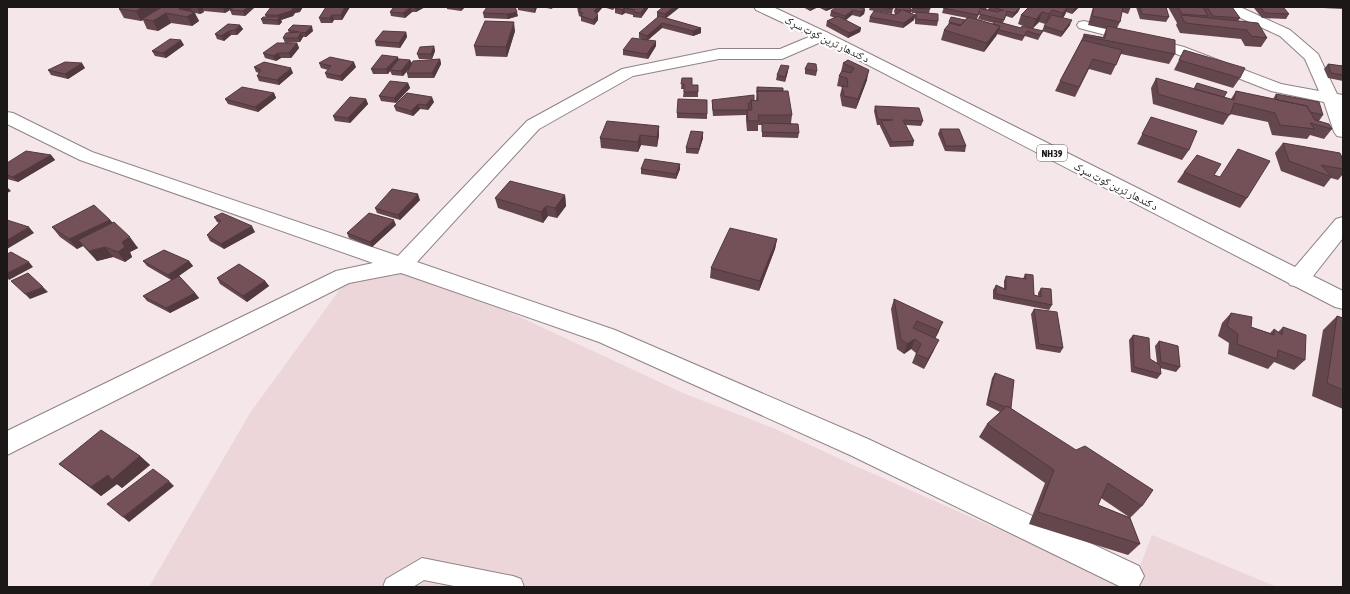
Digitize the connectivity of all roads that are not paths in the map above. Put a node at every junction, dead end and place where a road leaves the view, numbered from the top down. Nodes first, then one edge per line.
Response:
1 (760, 7) edge
2 (1228, 7) edge
3 (1084, 25) dead end
4 (823, 36) junction
5 (1337, 99) edge
6 (7, 117) edge
7 (1343, 132) edge
8 (1343, 224) edge
9 (402, 265) junction
10 (1298, 279) junction
11 (1343, 301) edge
12 (7, 444) edge
13 (1129, 576) dead end
14 (394, 587) edge
15 (513, 587) edge

1 - 4 street, د کندهار ترين کوټ سړک / NH39
2 - 5 street
3 - 5 street
4 - 9 street
4 - 10 street, د کندهار ترين کوټ سړک / NH39
5 - 7 street
6 - 9 street
8 - 10 street
9 - 12 street
9 - 13 street
10 - 11 street, د کندهار ترين کوټ سړک / NH39
14 - 15 lane

